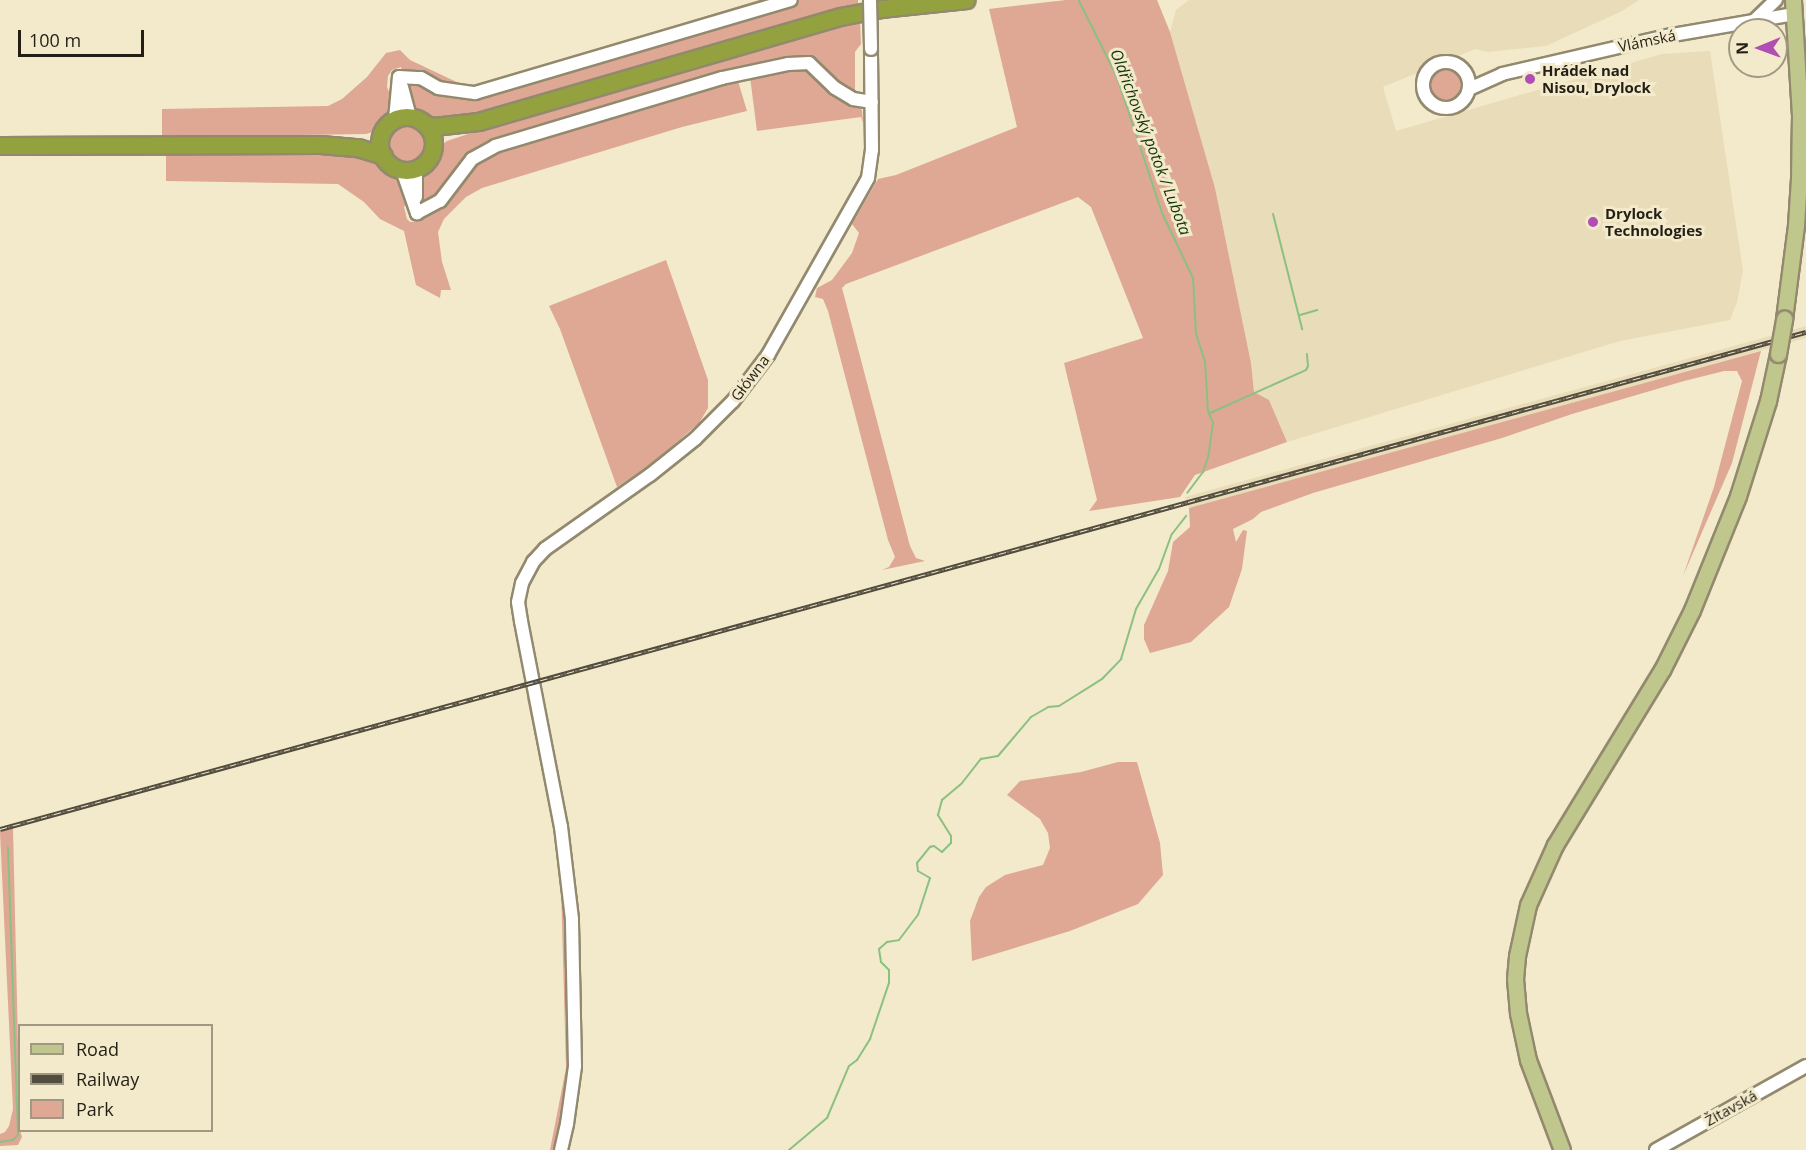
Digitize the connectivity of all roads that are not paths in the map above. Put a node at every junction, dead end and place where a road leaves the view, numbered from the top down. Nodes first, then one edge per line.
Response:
1 (791, 0) edge
2 (870, 0) edge
3 (967, 0) edge
4 (1776, 0) edge
5 (1794, 7) edge
6 (1757, 18) edge
7 (1763, 18) edge
8 (1728, 25) edge
9 (1466, 74) junction
10 (1502, 74) junction
11 (1469, 89) junction
12 (872, 102) junction
13 (402, 118) junction
14 (479, 122) junction
15 (426, 125) junction
16 (383, 132) junction
17 (321, 145) junction
18 (0, 146) edge
19 (432, 152) junction
20 (384, 156) junction
21 (409, 169) junction
22 (1806, 1066) edge
23 (561, 1150) edge
24 (1562, 1150) edge
25 (1656, 1150) edge

1 - 13 street
2 - 12 street, Główna, bridge
3 - 14 highway
4 - 6 street
5 - 7 street, Vlámská
5 - 24 main road, bridge
8 - 10 street, Vlámská
9 - 10 street
9 - 11 street
9 - 11 street
10 - 11 street
12 - 21 street
12 - 23 street, Główna
13 - 15 highway
13 - 16 highway
14 - 15 highway
14 - 19 highway
15 - 19 highway
16 - 17 highway
16 - 20 highway
17 - 18 highway
17 - 20 highway
19 - 21 highway
20 - 21 highway
22 - 25 street, Žitavská

